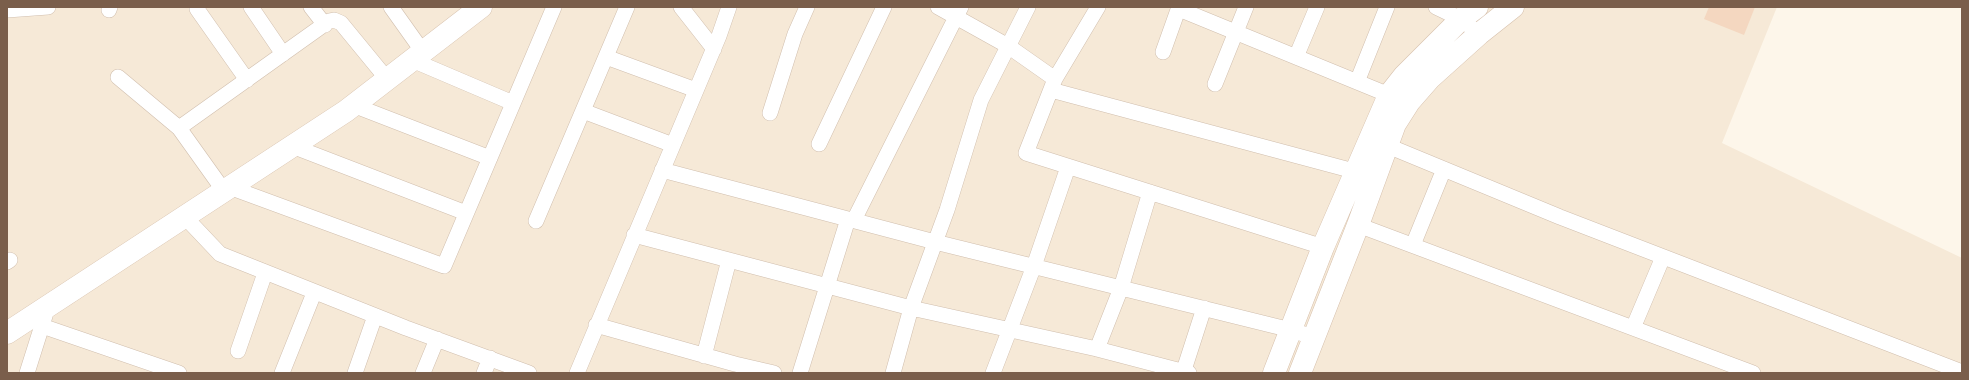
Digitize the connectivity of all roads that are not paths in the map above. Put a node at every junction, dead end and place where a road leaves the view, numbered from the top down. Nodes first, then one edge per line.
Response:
1 (48, 7) edge
2 (251, 7) edge
3 (311, 7) edge
4 (391, 7) edge
5 (481, 7) edge
6 (554, 7) edge
7 (627, 7) edge
8 (681, 7) edge
9 (729, 7) edge
10 (807, 7) edge
11 (884, 7) edge
12 (938, 7) edge
13 (1028, 7) edge
14 (1098, 7) edge
15 (1246, 7) edge
16 (1317, 7) edge
17 (1387, 7) edge
18 (1436, 7) edge
19 (1513, 7) edge
20 (197, 8) dead end
21 (1179, 8) edge
22 (7, 10) edge
23 (958, 12) edge
24 (1469, 13) edge
25 (324, 24) junction
26 (1237, 33) junction
27 (1479, 34) junction
28 (1008, 46) junction
29 (714, 49) junction
30 (1163, 52) dead end
31 (283, 54) junction
32 (418, 56) junction
33 (606, 57) junction
34 (1296, 57) junction
35 (118, 77) dead end
36 (387, 79) junction
37 (247, 80) junction
38 (1357, 82) junction
39 (1215, 84) dead end
40 (1053, 85) junction
41 (696, 90) junction
42 (1398, 101) junction
43 (513, 103) junction
44 (353, 105) junction
45 (583, 111) junction
46 (770, 113) dead end
47 (179, 128) junction
48 (820, 144) dead end
49 (672, 145) junction
50 (292, 146) junction
51 (1388, 146) junction
52 (490, 158) junction
53 (1068, 167) junction
54 (1444, 169) junction
55 (662, 170) junction
56 (1366, 174) junction
57 (227, 189) junction
58 (1150, 192) junction
59 (466, 213) junction
60 (185, 217) junction
61 (851, 220) junction
62 (536, 221) dead end
63 (1358, 225) junction
64 (634, 235) junction
65 (935, 242) junction
66 (1413, 245) junction
67 (1320, 257) junction
68 (1663, 257) junction
69 (729, 260) junction
70 (1034, 266) junction
71 (265, 273) junction
72 (1338, 274) junction
73 (826, 286) junction
74 (1121, 288) junction
75 (314, 292) junction
76 (911, 308) junction
77 (1204, 308) junction
78 (45, 316) junction
79 (375, 316) junction
80 (596, 325) junction
81 (1633, 328) junction
82 (1010, 330) junction
83 (1291, 330) junction
84 (7, 333) edge
85 (1313, 337) junction
86 (437, 339) junction
87 (1097, 349) junction
88 (238, 351) dead end
89 (704, 356) junction
90 (490, 358) junction
91 (32, 371) edge
92 (1956, 371) edge
93 (179, 373) edge
94 (282, 373) edge
95 (354, 373) edge
96 (423, 373) edge
97 (484, 373) edge
98 (530, 373) edge
99 (577, 373) edge
100 (774, 373) edge
101 (800, 373) edge
102 (894, 373) edge
103 (994, 373) edge
104 (1185, 373) edge
105 (1274, 373) edge
106 (1300, 373) edge
107 (1754, 373) edge

1 - 22 street
2 - 31 street
3 - 25 street
4 - 32 street
5 - 32 main road
6 - 43 street
7 - 33 street
8 - 29 street
9 - 29 street
10 - 46 street
11 - 48 street
12 - 23 street
13 - 28 street
14 - 40 street
15 - 26 street
16 - 34 street
17 - 38 street
18 - 24 street
19 - 27 main road
20 - 37 street
21 - 26 street
21 - 30 street
23 - 28 street
23 - 61 street
24 - 27 street
24 - 42 main road
25 - 31 street
25 - 36 street
26 - 34 street
26 - 39 street
27 - 42 main road
28 - 40 street
28 - 65 street
29 - 41 street
31 - 37 street
32 - 36 main road
32 - 43 street
33 - 41 street
33 - 45 street
34 - 38 street
35 - 47 street
36 - 44 main road
37 - 47 street
38 - 42 street
40 - 53 street
40 - 56 street
41 - 49 street
42 - 51 main road
42 - 56 main road
43 - 52 street
44 - 50 main road
44 - 52 street
45 - 49 street
45 - 62 street
47 - 57 street
49 - 55 street
50 - 57 main road
50 - 59 street
51 - 54 street
51 - 56 main road
52 - 59 street
53 - 58 street
53 - 70 street
54 - 66 street
54 - 68 street
55 - 61 street
55 - 64 street
56 - 63 main road
56 - 67 main road
57 - 59 street
57 - 60 main road
58 - 67 street
58 - 74 street
60 - 71 street
60 - 78 main road
61 - 65 street
61 - 73 street
63 - 66 street
63 - 72 main road
64 - 69 street
64 - 80 street
65 - 70 street
65 - 76 street
66 - 81 street
67 - 72 main road
67 - 83 main road
68 - 81 street
68 - 92 street
69 - 73 street
69 - 89 street
70 - 74 street
70 - 82 street
71 - 75 street
71 - 88 street
72 - 85 main road
73 - 76 street
73 - 101 street
74 - 77 street
74 - 87 street
75 - 79 street
75 - 94 street
76 - 82 street
76 - 102 street
77 - 83 street
77 - 104 street
78 - 84 main road
78 - 91 street
78 - 93 street
79 - 86 street
79 - 95 street
80 - 89 street
80 - 99 street
81 - 107 street
82 - 87 street
82 - 103 street
83 - 85 street
83 - 105 main road
85 - 106 main road
86 - 90 street
86 - 96 street
87 - 104 street
89 - 100 street
90 - 97 street
90 - 98 street

